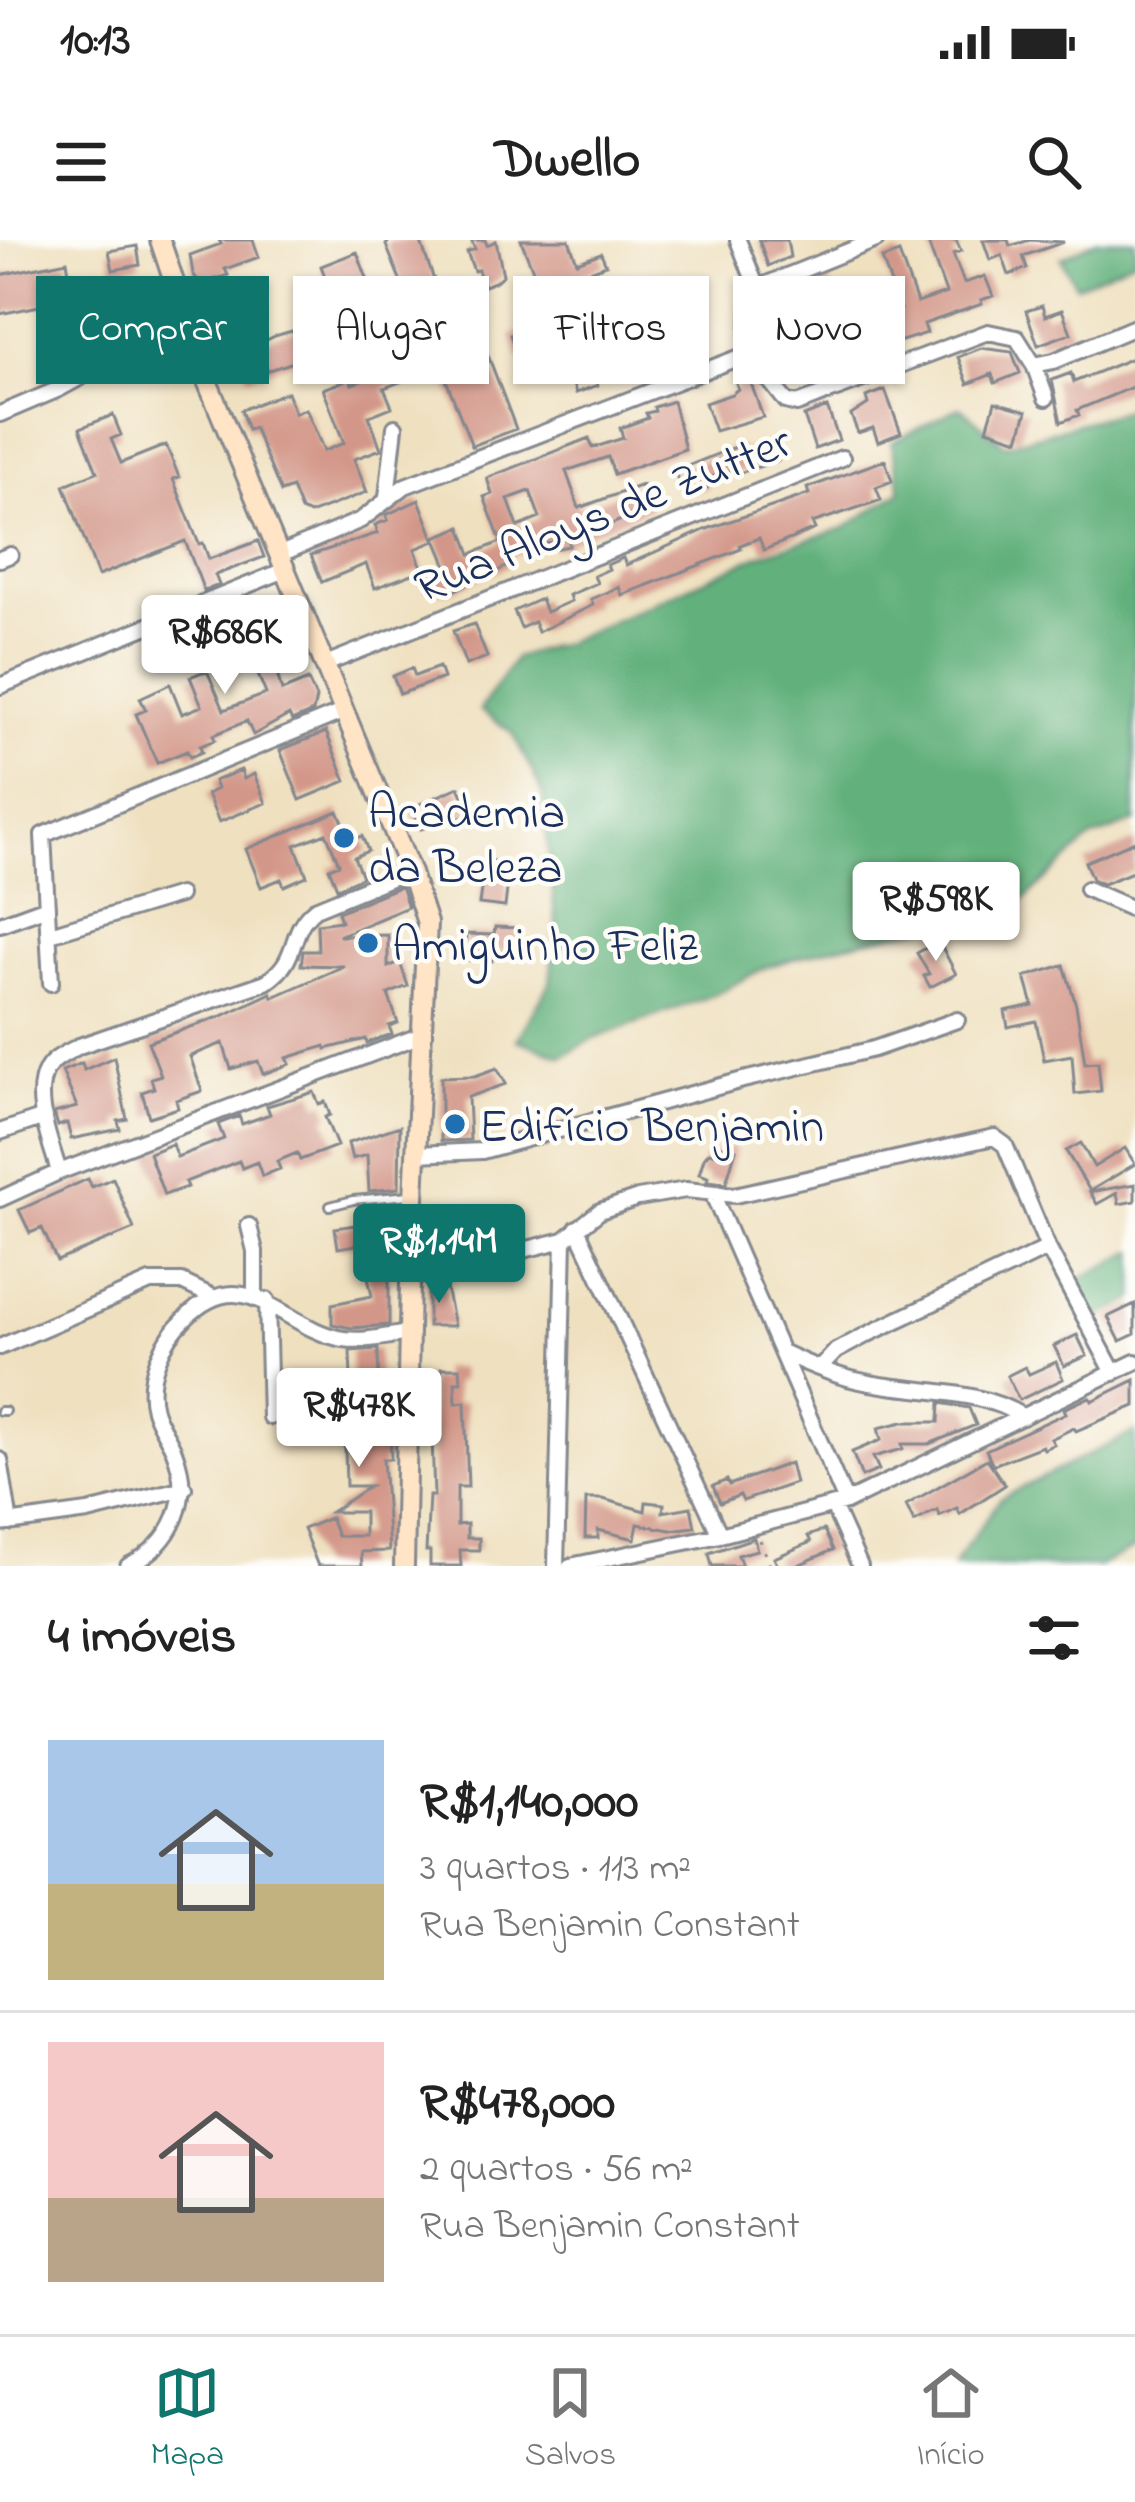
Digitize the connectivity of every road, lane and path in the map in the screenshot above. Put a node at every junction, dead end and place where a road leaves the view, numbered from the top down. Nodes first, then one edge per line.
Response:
1 (160, 240) edge
2 (738, 240) edge
3 (876, 240) edge
4 (171, 276) edge
5 (752, 276) edge
6 (787, 276) edge
7 (1135, 327) edge
8 (733, 360) edge
9 (905, 363) edge
10 (1034, 364) junction
11 (67, 384) edge
12 (210, 384) edge
13 (772, 384) edge
14 (850, 384) edge
15 (1046, 398) dead end
16 (0, 414) edge
17 (395, 427) dead end
18 (842, 458) dead end
19 (387, 497) junction
20 (281, 563) junction
21 (323, 665) junction
22 (0, 686) edge
23 (342, 712) junction
24 (410, 869) junction
25 (1087, 890) dead end
26 (179, 895) dead end
27 (47, 907) junction
28 (1135, 910) edge
29 (0, 924) edge
30 (50, 934) junction
31 (51, 983) dead end
32 (957, 1020) dead end
33 (424, 1034) junction
34 (44, 1117) junction
35 (0, 1132) edge
36 (416, 1154) junction
37 (59, 1172) junction
38 (414, 1195) junction
39 (713, 1195) junction
40 (0, 1199) edge
41 (331, 1206) dead end
42 (249, 1226) dead end
43 (577, 1228) junction
44 (564, 1240) junction
45 (1048, 1248) junction
46 (410, 1277) junction
47 (213, 1297) junction
48 (261, 1299) junction
49 (408, 1333) junction
50 (0, 1347) edge
51 (784, 1353) junction
52 (1135, 1362) edge
53 (820, 1368) junction
54 (1114, 1372) junction
55 (270, 1417) dead end
56 (1023, 1417) junction
57 (0, 1460) edge
58 (184, 1488) junction
59 (840, 1504) junction
60 (5, 1524) edge
61 (753, 1528) junction
62 (720, 1535) junction
63 (128, 1566) edge
64 (404, 1566) edge
65 (556, 1566) edge
66 (570, 1566) edge
67 (770, 1566) edge
68 (860, 1566) edge

1 - 4 main road
2 - 5 street
3 - 6 street
7 - 10 street
8 - 19 street
9 - 10 street
10 - 15 street
11 - 16 street
12 - 20 main road
13 - 14 street
17 - 19 street
18 - 21 street, Rua Aloys de Zutter
19 - 20 street
20 - 21 main road
20 - 22 street
21 - 23 main road
23 - 24 main road
23 - 27 street
24 - 33 main road
24 - 34 street
25 - 28 street
26 - 30 street
27 - 29 street
27 - 30 street
30 - 31 street
32 - 36 street
33 - 36 main road
33 - 37 street
34 - 35 street
34 - 37 street
36 - 38 main road
37 - 40 street
38 - 41 lane
38 - 46 main road
39 - 43 street
39 - 45 street
39 - 51 street
42 - 48 street
43 - 44 street
43 - 62 street
44 - 46 street
44 - 65 street
45 - 53 street
45 - 54 street
46 - 49 main road
47 - 48 street
47 - 50 street
47 - 58 street
48 - 49 street
48 - 55 street
49 - 64 main road
51 - 53 street
51 - 59 street
52 - 54 street
53 - 56 street
54 - 56 street
56 - 59 street
57 - 60 street
58 - 60 street
58 - 63 street
59 - 61 street
59 - 68 street
61 - 62 street
61 - 67 path
62 - 66 street

